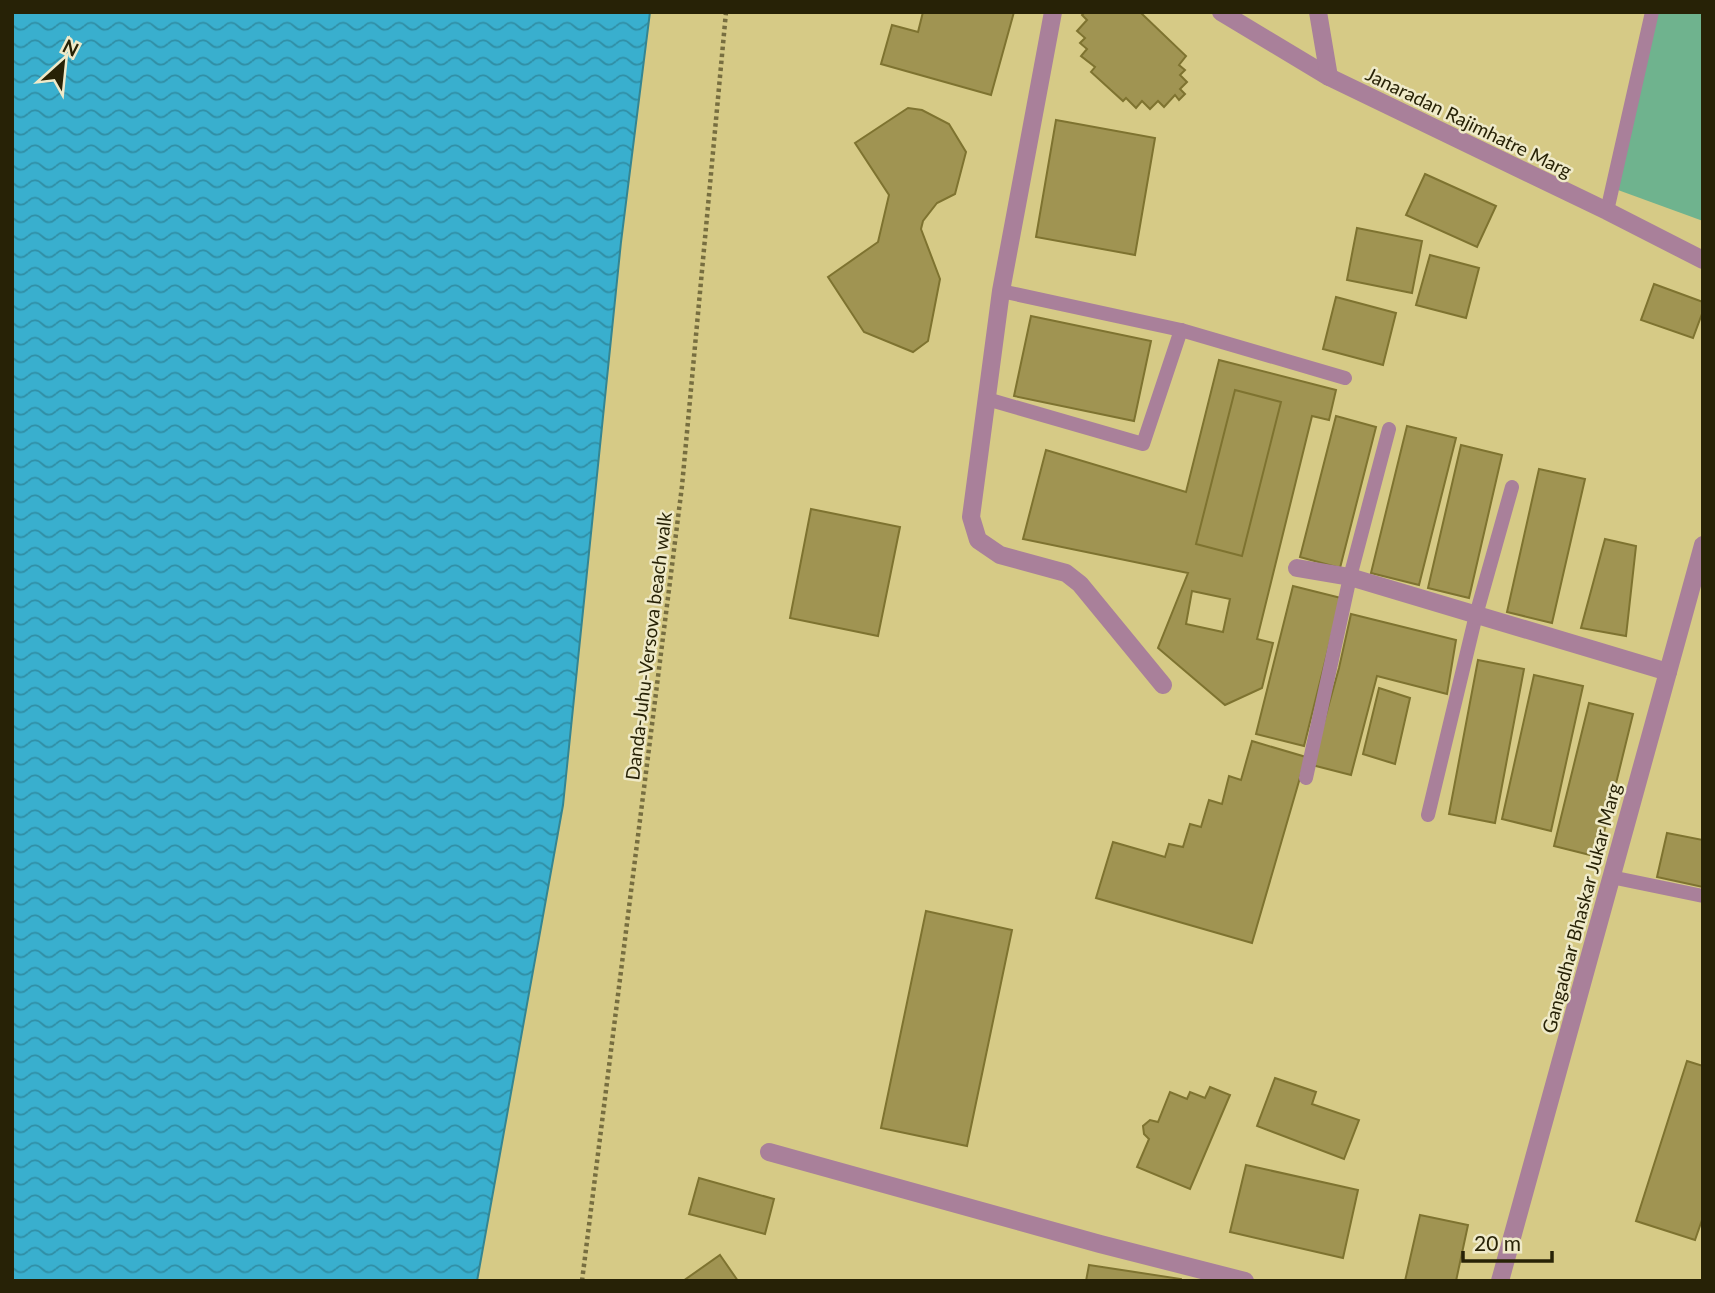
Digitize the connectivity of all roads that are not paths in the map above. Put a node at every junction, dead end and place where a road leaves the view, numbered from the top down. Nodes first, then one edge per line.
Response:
1 (1053, 12) edge
2 (1221, 12) edge
3 (1318, 12) edge
4 (1652, 12) edge
5 (1329, 78) junction
6 (1607, 211) junction
7 (1703, 260) edge
8 (1001, 291) junction
9 (1181, 330) junction
10 (1345, 378) dead end
11 (987, 399) junction
12 (1389, 429) dead end
13 (1512, 488) dead end
14 (1703, 545) edge
15 (1297, 568) dead end
16 (1350, 577) junction
17 (1476, 615) junction
18 (1668, 672) junction
19 (1163, 685) dead end
20 (1306, 778) dead end
21 (1428, 815) dead end
22 (1611, 877) junction
23 (1703, 896) edge
24 (769, 1152) dead end
25 (1245, 1281) edge
26 (1500, 1281) edge

1 - 8 street
2 - 5 street, Janaradan Rajimhatre Marg
3 - 5 street
4 - 6 lane
5 - 6 street, Janaradan Rajimhatre Marg
6 - 7 street, Janaradan Rajimhatre Marg
8 - 9 lane
8 - 11 street
9 - 10 lane
9 - 11 lane
11 - 19 street
12 - 16 lane
13 - 17 lane
14 - 18 street, Gangadhar Bhaskar Jukar Marg
15 - 16 street
16 - 17 street
16 - 20 lane
17 - 18 street
17 - 21 lane
18 - 22 street, Gangadhar Bhaskar Jukar Marg
22 - 23 lane
22 - 26 street, Gangadhar Bhaskar Jukar Marg
24 - 25 street

